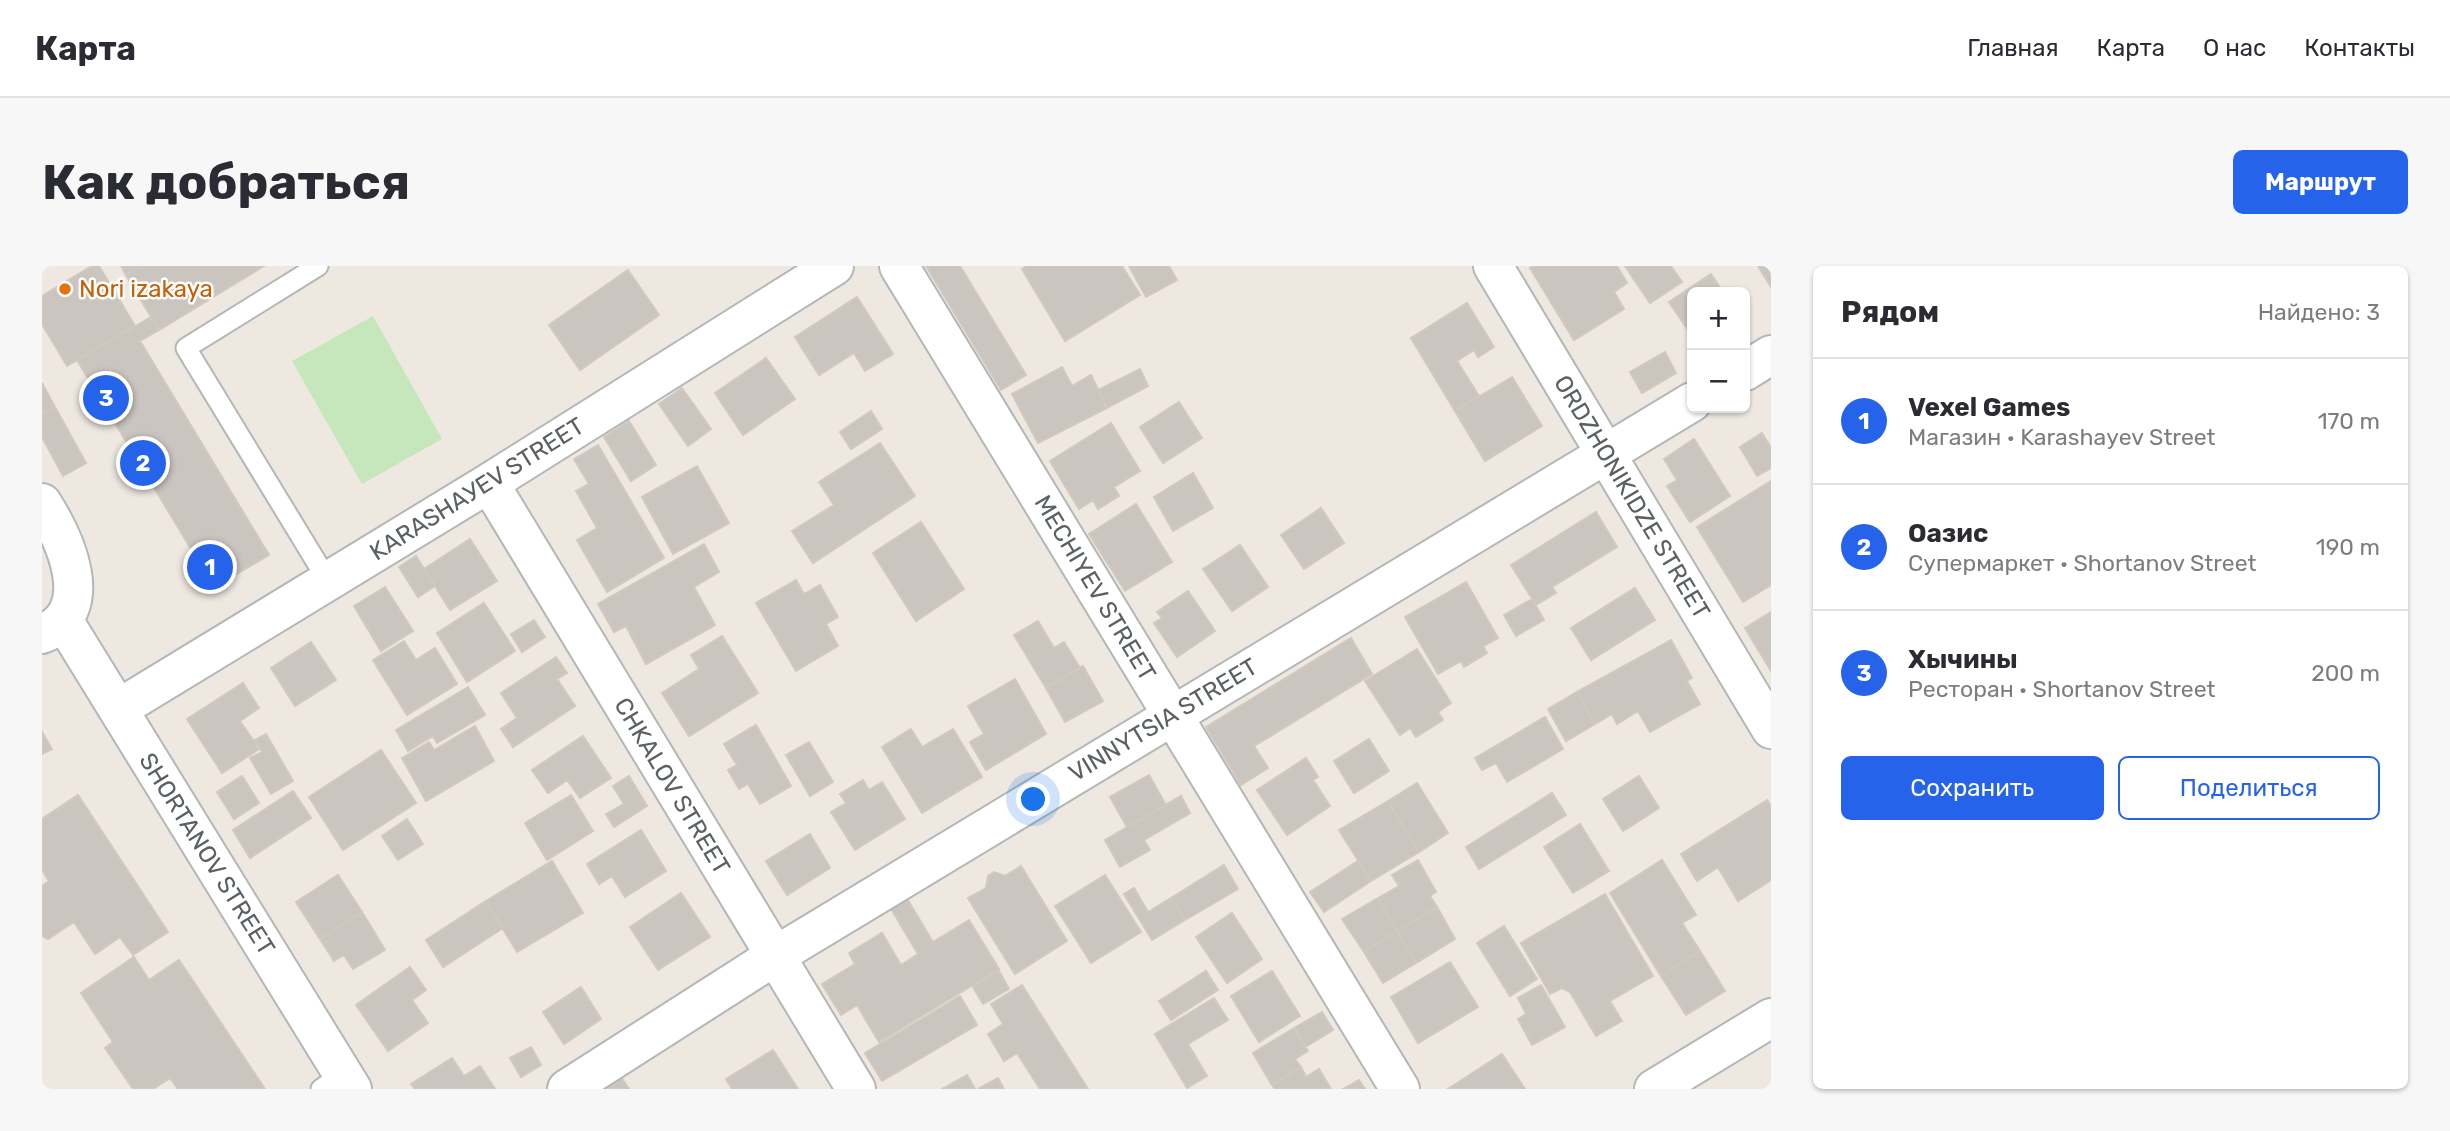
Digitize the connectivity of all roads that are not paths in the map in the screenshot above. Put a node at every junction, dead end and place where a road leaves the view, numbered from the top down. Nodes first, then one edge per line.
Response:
1 (318, 266) edge
2 (834, 266) edge
3 (899, 266) edge
4 (1493, 266) edge
5 (1771, 355) edge
6 (1750, 367) edge
7 (1687, 405) edge
8 (1606, 454) junction
9 (489, 483) junction
10 (42, 503) edge
11 (328, 581) junction
12 (52, 627) edge
13 (118, 709) junction
14 (1172, 715) junction
15 (1771, 729) edge
16 (775, 956) junction
17 (1771, 1018) edge
18 (339, 1084) edge
19 (567, 1089) edge
20 (856, 1089) edge
21 (1400, 1089) edge
22 (1654, 1089) edge

1 - 11 lane
2 - 9 street, KARASHAУEV STREET
3 - 14 street, MECHIYEV STREET
4 - 8 street, ORDZHONIKIDZE STREET
5 - 6 street
7 - 8 street, VINNYTSIA STREET
8 - 14 street, VINNYTSIA STREET
8 - 15 street, ORDZHONIKIDZE STREET
9 - 11 street, KARASHAУEV STREET
9 - 16 street, CHKALOV STREET
10 - 12 street
11 - 13 street, KARASHAУEV STREET
12 - 13 street, SHORTANOV STREET
13 - 18 street, SHORTANOV STREET
14 - 16 street, VINNYTSIA STREET
14 - 21 street, MECHIYEV STREET
16 - 19 street, VINNYTSIA STREET
16 - 20 street, CHKALOV STREET
17 - 22 street

